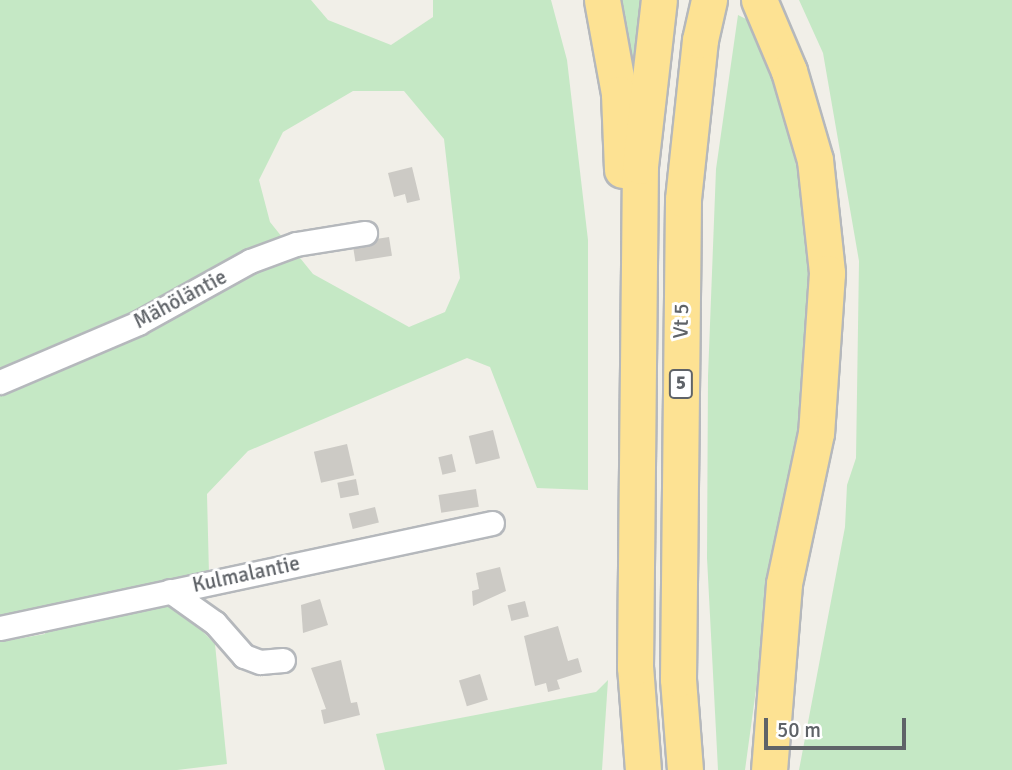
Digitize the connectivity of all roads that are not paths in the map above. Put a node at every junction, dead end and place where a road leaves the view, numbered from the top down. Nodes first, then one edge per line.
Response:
1 (602, 0) edge
2 (659, 0) edge
3 (709, 0) edge
4 (764, 10) edge
5 (365, 233) dead end
6 (0, 382) edge
7 (492, 523) dead end
8 (170, 591) junction
9 (0, 628) edge
10 (283, 660) dead end
11 (635, 667) junction
12 (643, 770) edge
13 (685, 770) edge
14 (768, 770) edge

1 - 11 highway
2 - 11 highway, Vt 5 / 5
3 - 13 highway, Vt 5 / 5
4 - 14 highway
5 - 6 street, Mähöläntie
7 - 8 street, Kulmalantie
8 - 9 street, Kulmalantie
8 - 10 street
11 - 12 highway, Vt 5 / 5

